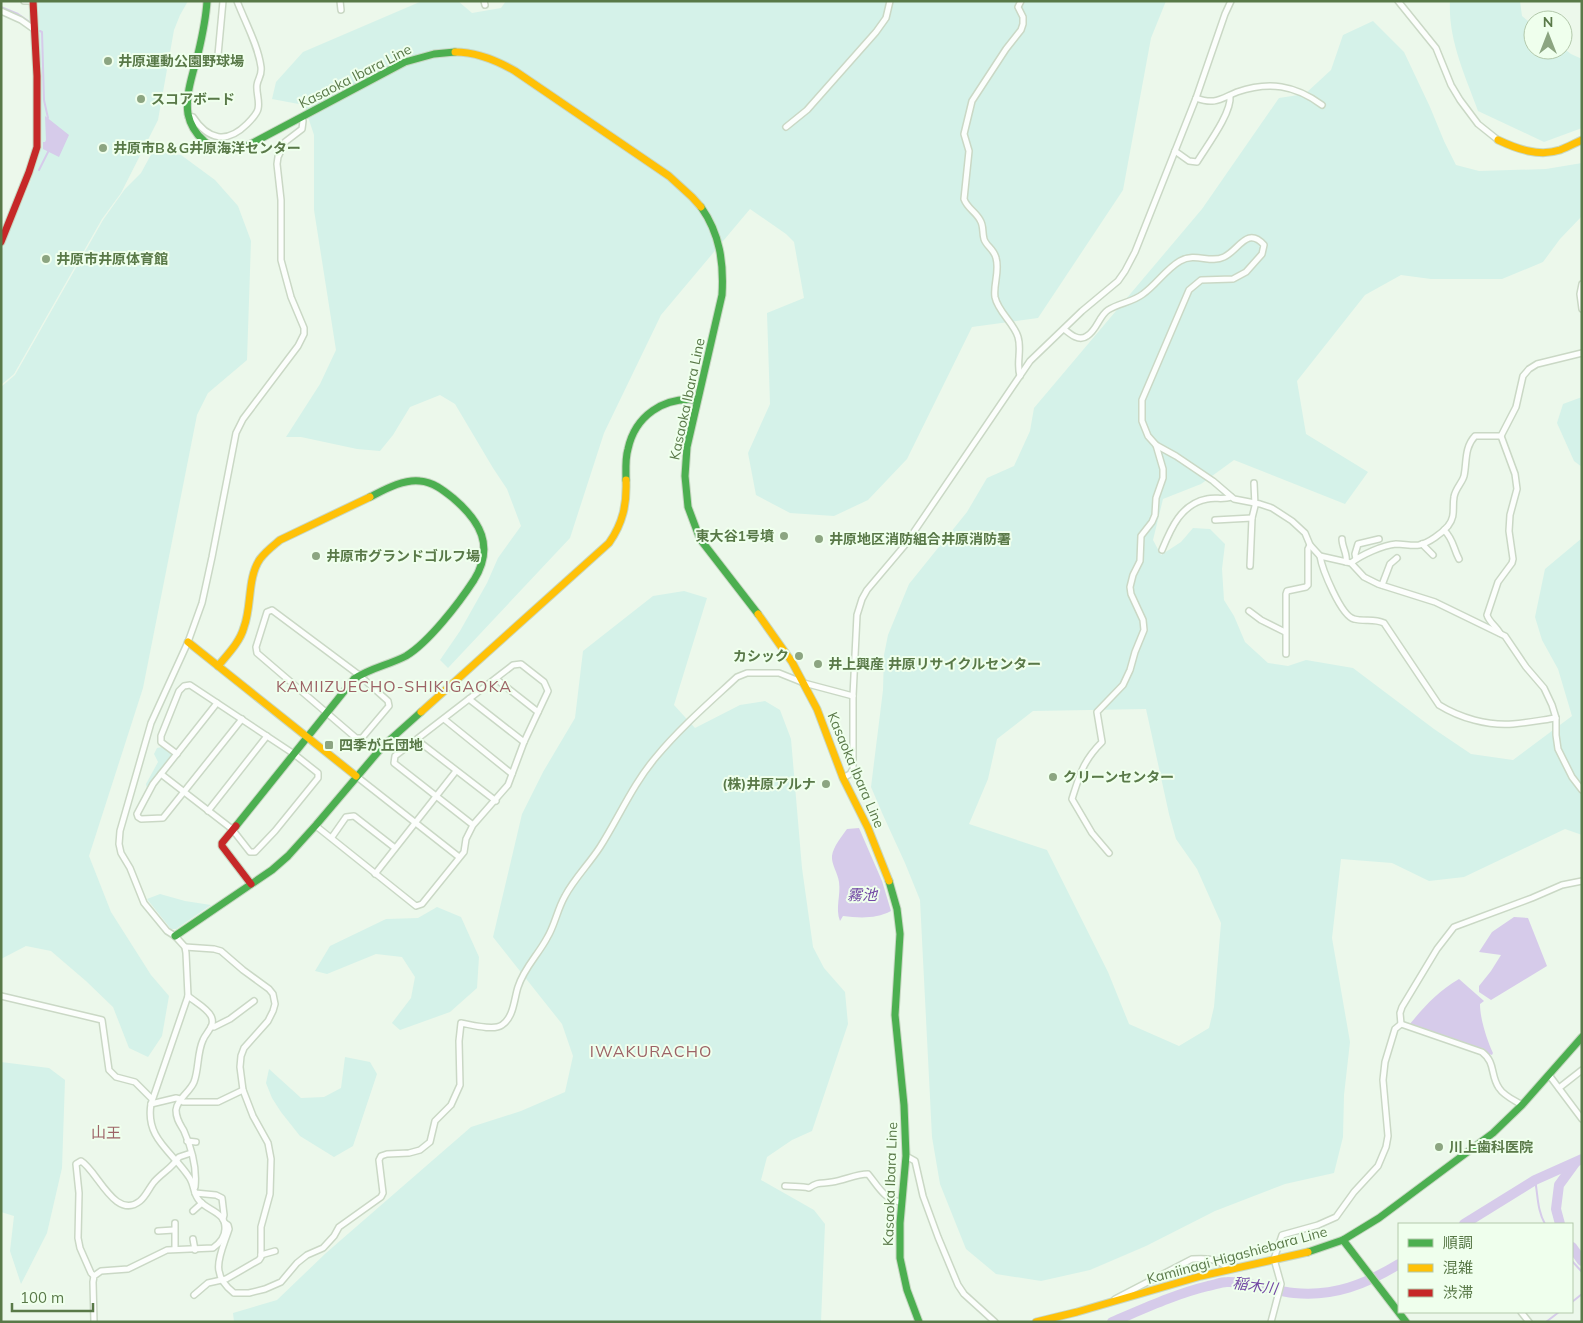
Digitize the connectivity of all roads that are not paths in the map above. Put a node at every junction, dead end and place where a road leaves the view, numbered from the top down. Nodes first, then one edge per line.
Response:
1 (24, 1) edge
2 (33, 1) edge
3 (207, 1) edge
4 (223, 1) edge
5 (237, 1) edge
6 (340, 1) edge
7 (890, 1) edge
8 (1021, 1) edge
9 (1231, 1) edge
10 (1398, 1) edge
11 (341, 10) dead end
12 (1, 11) edge
13 (35, 30) junction
14 (218, 55) dead end
15 (1230, 96) junction
16 (1196, 98) junction
17 (1322, 105) dead end
18 (188, 116) junction
19 (301, 118) junction
20 (786, 126) dead end
21 (1498, 140) joint
22 (1582, 140) edge
23 (1176, 151) junction
24 (1, 242) edge
25 (1582, 284) edge
26 (1582, 309) edge
27 (1064, 329) junction
28 (1582, 353) edge
29 (1020, 376) junction
30 (697, 400) junction
31 (1501, 436) junction
32 (1156, 445) junction
33 (1254, 483) dead end
34 (1231, 497) junction
35 (1255, 503) junction
36 (1252, 518) junction
37 (1215, 520) dead end
38 (1444, 530) junction
39 (1379, 538) dead end
40 (1342, 539) dead end
41 (1422, 544) junction
42 (1310, 545) junction
43 (1162, 550) dead end
44 (1433, 554) dead end
45 (1320, 556) junction
46 (1397, 558) dead end
47 (1356, 559) junction
48 (1459, 560) dead end
49 (1348, 563) junction
50 (1250, 566) dead end
51 (1382, 585) junction
52 (1249, 611) dead end
53 (1285, 632) junction
54 (1500, 633) junction
55 (188, 642) junction
56 (1286, 654) dead end
57 (218, 666) junction
58 (359, 676) junction
59 (496, 680) junction
60 (804, 683) junction
61 (853, 696) junction
62 (469, 699) junction
63 (217, 703) junction
64 (538, 712) junction
65 (326, 713) junction
66 (1556, 718) junction
67 (242, 719) junction
68 (444, 719) junction
69 (267, 736) junction
70 (308, 736) junction
71 (417, 740) junction
72 (524, 742) junction
73 (177, 754) junction
74 (294, 754) junction
75 (456, 771) junction
76 (161, 774) junction
77 (512, 774) junction
78 (356, 776) junction
79 (843, 778) junction
80 (1582, 790) edge
81 (184, 792) junction
82 (436, 796) junction
83 (496, 801) junction
84 (208, 811) junction
85 (416, 823) junction
86 (474, 825) junction
87 (316, 826) junction
88 (232, 829) junction
89 (332, 837) junction
90 (395, 848) junction
91 (1110, 854) dead end
92 (459, 857) junction
93 (375, 874) junction
94 (1582, 881) edge
95 (251, 884) junction
96 (175, 936) junction
97 (185, 947) junction
98 (1, 996) edge
99 (188, 996) junction
100 (254, 1001) dead end
101 (1401, 1024) junction
102 (212, 1027) junction
103 (1582, 1037) edge
104 (1582, 1070) edge
105 (1549, 1075) junction
106 (1559, 1088) junction
107 (243, 1090) junction
108 (181, 1100) junction
109 (152, 1102) junction
110 (1522, 1104) junction
111 (1582, 1119) edge
112 (187, 1141) junction
113 (196, 1142) dead end
114 (191, 1153) junction
115 (906, 1156) junction
116 (176, 1162) junction
117 (785, 1186) dead end
118 (195, 1191) junction
119 (902, 1202) junction
120 (202, 1203) junction
121 (193, 1212) dead end
122 (224, 1221) junction
123 (174, 1223) dead end
124 (174, 1230) junction
125 (158, 1231) dead end
126 (193, 1239) dead end
127 (1343, 1240) junction
128 (175, 1249) junction
129 (195, 1250) junction
130 (275, 1251) dead end
131 (261, 1255) junction
132 (1274, 1259) junction
133 (1228, 1269) junction
134 (94, 1276) junction
135 (222, 1281) junction
136 (194, 1295) dead end
137 (1110, 1303) junction
138 (1398, 1312) edge
139 (1272, 1321) edge
140 (94, 1322) edge
141 (919, 1322) edge
142 (995, 1322) edge
143 (1036, 1322) edge

1 - 2 street
2 - 13 main road
3 - 18 main road
4 - 14 street
5 - 18 street
6 - 11 street
7 - 20 street
8 - 29 street
9 - 16 street
10 - 21 street
12 - 13 street
13 - 24 main road
15 - 16 street
15 - 17 street
15 - 23 street
16 - 23 street
18 - 19 main road, Kasaoka Ibara Line
19 - 30 main road, Kasaoka Ibara Line
19 - 55 street
21 - 22 main road
23 - 27 street
25 - 26 street
27 - 29 street
27 - 32 street
28 - 31 street
29 - 61 street
30 - 60 main road, Kasaoka Ibara Line
30 - 78 main road
31 - 38 street
31 - 54 street
32 - 34 street
32 - 91 street
33 - 35 street
34 - 35 street
34 - 43 street
35 - 36 street
35 - 42 street
36 - 37 street
36 - 50 street
38 - 41 street
38 - 48 street
39 - 47 street
40 - 49 street
41 - 44 street
41 - 47 street
42 - 45 street
42 - 53 street
45 - 49 street
45 - 66 street
46 - 51 street
47 - 49 street
49 - 51 street
51 - 54 street
52 - 53 street
53 - 56 street
54 - 66 street
55 - 57 main road
55 - 96 street
57 - 58 main road
57 - 70 main road
58 - 65 main road
58 - 65 street
58 - 65 street
59 - 62 street
59 - 64 street
59 - 64 street
60 - 61 street
60 - 79 main road, Kasaoka Ibara Line
60 - 135 street
61 - 79 street
62 - 68 street
62 - 72 street
63 - 67 street
63 - 73 street
63 - 73 street
64 - 72 street
65 - 70 main road
66 - 80 street
67 - 69 street
67 - 81 street
68 - 71 street
68 - 77 street
69 - 74 street
69 - 84 street
70 - 74 main road
70 - 78 main road
71 - 75 street
71 - 82 street
72 - 77 street
73 - 76 street
74 - 88 main road
74 - 88 street
75 - 82 street
75 - 83 street
76 - 81 street
76 - 81 street
77 - 83 street
78 - 85 street
78 - 87 main road
79 - 115 main road, Kasaoka Ibara Line
81 - 84 street
82 - 85 street
82 - 86 street
83 - 86 street
84 - 88 street
85 - 90 street
85 - 92 street
86 - 92 street
87 - 89 street
87 - 95 main road
88 - 95 main road
89 - 90 street
89 - 93 street
90 - 93 street
92 - 93 street
94 - 101 street
95 - 96 main road
96 - 97 street
97 - 99 street
97 - 107 street
98 - 109 street
99 - 102 street
99 - 109 street
100 - 102 street
101 - 110 street
101 - 132 street
102 - 108 street
103 - 105 main road, Kamiinagi Higashiebara Line
104 - 106 street
105 - 106 street
105 - 110 main road, Kamiinagi Higashiebara Line
106 - 111 street
107 - 108 street
107 - 131 street
108 - 109 street
108 - 112 street
109 - 116 street
110 - 127 main road, Kamiinagi Higashiebara Line
112 - 113 street
112 - 114 street
114 - 116 street
114 - 118 street
115 - 119 main road, Kasaoka Ibara Line
115 - 142 street
116 - 118 street
116 - 134 street
117 - 119 street
118 - 120 street
118 - 122 street
119 - 141 main road, Kasaoka Ibara Line
120 - 121 street
120 - 122 street
122 - 129 street
122 - 135 street
123 - 124 street
124 - 125 street
124 - 128 street
126 - 129 street
127 - 132 main road, Kamiinagi Higashiebara Line
127 - 138 main road
128 - 129 street
128 - 134 street
130 - 131 street
131 - 135 street
132 - 133 main road, Kamiinagi Higashiebara Line
132 - 139 street
133 - 137 main road, Kamiinagi Higashiebara Line
133 - 137 street
134 - 140 street
135 - 136 street
137 - 143 main road, Kamiinagi Higashiebara Line

